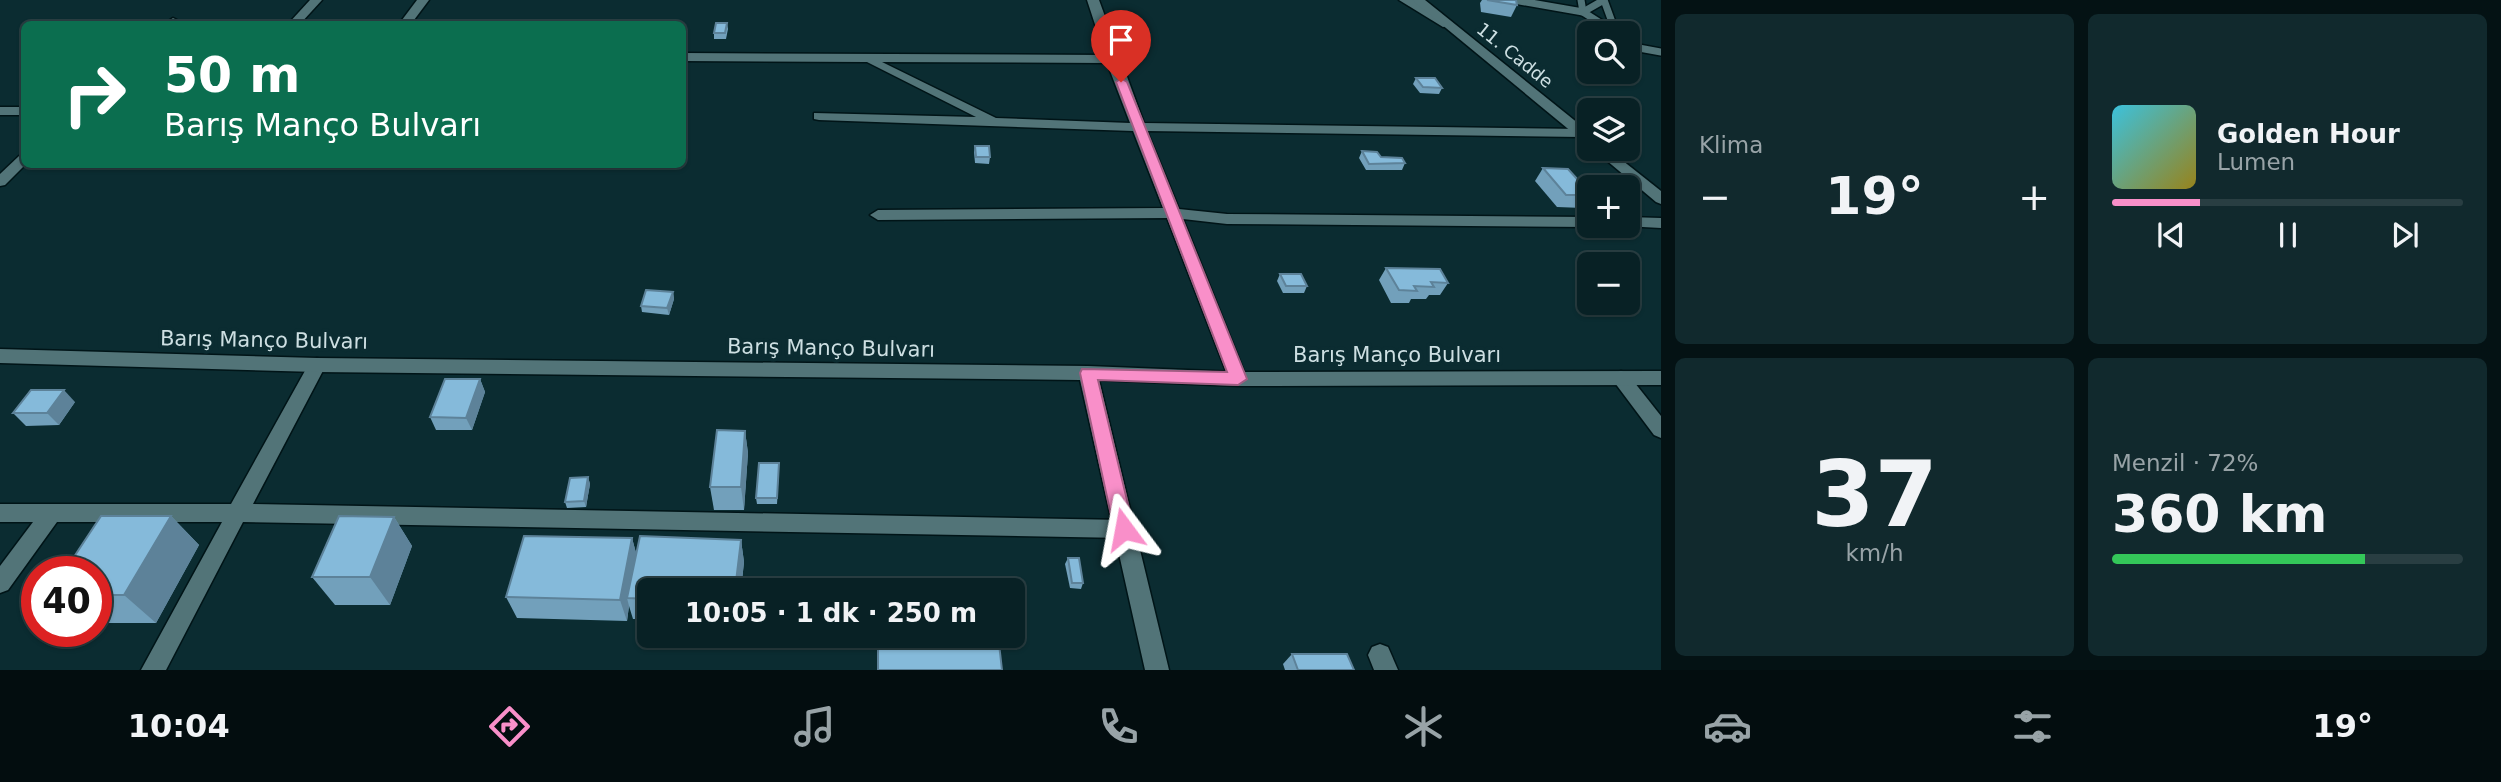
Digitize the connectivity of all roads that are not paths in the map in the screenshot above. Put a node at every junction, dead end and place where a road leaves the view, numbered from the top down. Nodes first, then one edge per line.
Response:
1 (316, 0) edge
2 (423, 0) edge
3 (1093, 0) edge
4 (1405, 0) edge
5 (1418, 0) edge
6 (1514, 0) edge
7 (1581, 0) edge
8 (1583, 12) junction
9 (297, 21) edge
10 (407, 21) edge
11 (1597, 21) edge
12 (1612, 21) edge
13 (1447, 25) junction
14 (1640, 48) edge
15 (1661, 52) edge
16 (686, 57) edge
17 (867, 59) junction
18 (1112, 59) junction
19 (0, 111) edge
20 (21, 111) edge
21 (819, 116) dead end
22 (995, 122) junction
23 (1139, 127) junction
24 (1577, 130) edge
25 (1577, 136) edge
26 (1615, 161) edge
27 (21, 162) edge
28 (0, 182) edge
29 (1661, 199) edge
30 (1173, 213) junction
31 (878, 215) dead end
32 (1577, 222) edge
33 (1640, 222) edge
34 (1661, 223) edge
35 (0, 356) edge
36 (317, 365) junction
37 (1088, 373) junction
38 (1621, 378) junction
39 (1661, 378) edge
40 (1238, 379) junction
41 (1661, 430) edge
42 (0, 513) edge
43 (237, 513) junction
44 (51, 514) junction
45 (1124, 529) junction
46 (0, 583) edge
47 (153, 670) edge
48 (1157, 670) edge

1 - 9 street
2 - 10 street
3 - 18 street
4 - 13 street
5 - 13 street, 11. Cadde
6 - 8 lane
7 - 8 lane
8 - 11 lane
8 - 12 lane
13 - 24 street, 11. Cadde
14 - 15 lane
16 - 17 street
17 - 18 street
17 - 22 street
18 - 23 street
19 - 20 street
21 - 22 street
22 - 23 street
23 - 25 street
23 - 30 street
26 - 29 street
27 - 28 street
30 - 31 street
30 - 32 street
30 - 40 street
33 - 34 street
35 - 36 street, Barış Manço Bulvarı
36 - 37 street, Barış Manço Bulvarı
36 - 43 street
37 - 40 street, Barış Manço Bulvarı
37 - 45 street
38 - 39 street, Barış Manço Bulvarı
38 - 40 street, Barış Manço Bulvarı
38 - 41 street
42 - 44 street
43 - 44 street
43 - 45 street
43 - 47 street
44 - 46 street
45 - 48 street

